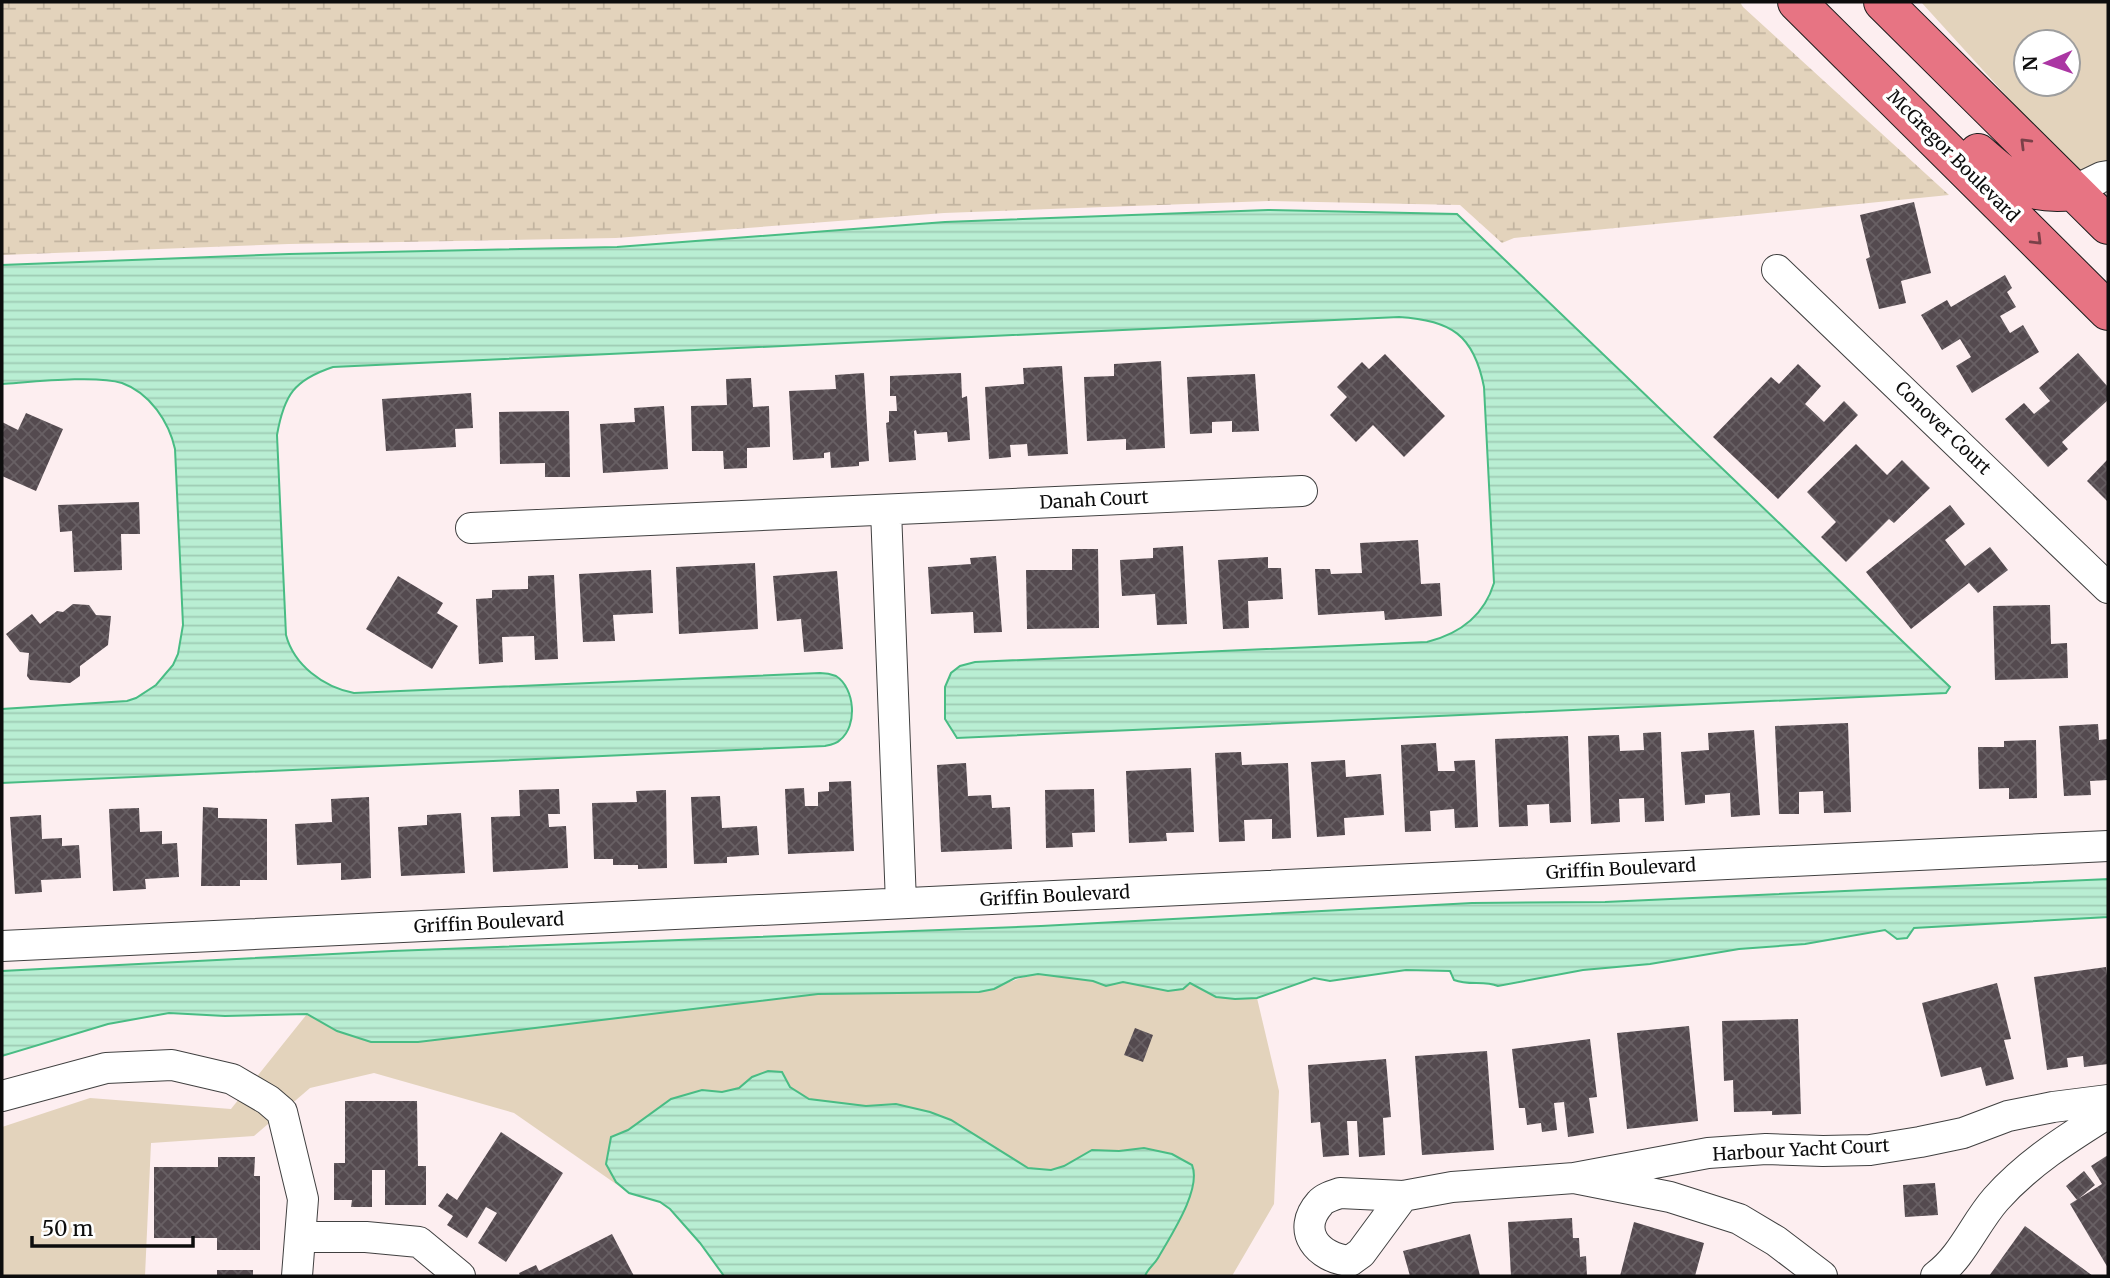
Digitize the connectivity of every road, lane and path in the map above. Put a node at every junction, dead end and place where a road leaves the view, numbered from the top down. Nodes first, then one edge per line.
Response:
1 (1797, 2) edge
2 (1882, 2) edge
3 (1835, 40) junction
4 (2108, 176) edge
5 (2090, 194) edge
6 (2108, 225) edge
7 (1777, 270) dead end
8 (2108, 311) edge
9 (1302, 491) dead end
10 (886, 510) junction
11 (471, 528) dead end
12 (2108, 588) edge
13 (2108, 846) edge
14 (901, 904) junction
15 (2, 946) edge
16 (2, 1096) edge
17 (2108, 1100) edge
18 (2108, 1113) edge
19 (1574, 1178) junction
20 (1403, 1196) dead end
21 (300, 1237) junction
22 (296, 1276) edge
23 (460, 1276) edge
24 (1822, 1276) edge
25 (1936, 1276) edge

1 - 3 main road, McGregor Boulevard
5 -> 2 main road
3 - 5 main road
3 -> 8 main road, McGregor Boulevard
4 - 5 street
5 - 6 main road
7 - 12 street, Conover Court
9 - 10 street, Danah Court
10 - 11 street, Danah Court
10 - 14 street
13 - 14 street, Griffin Boulevard
14 - 15 street, Griffin Boulevard
16 - 21 street
17 - 19 street, Harbour Yacht Court
18 - 25 street
19 - 20 street, Harbour Yacht Court
19 - 24 street, Harbour Yacht Court
21 - 22 street
21 - 23 street

